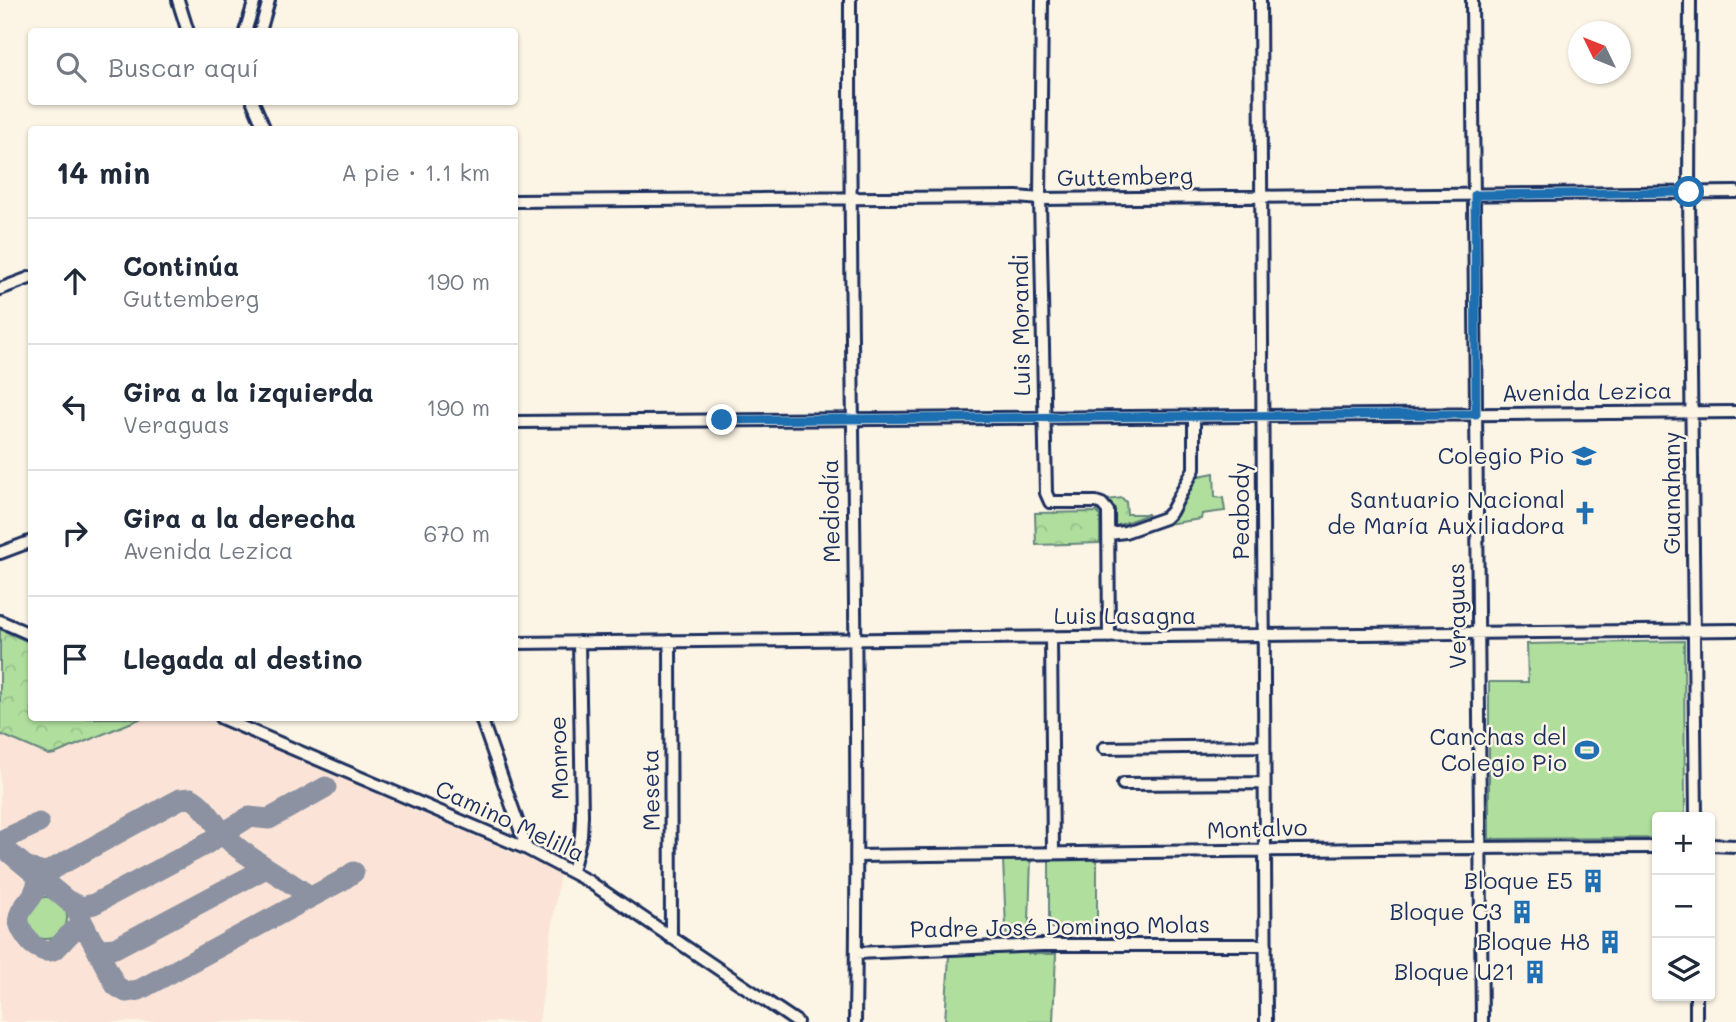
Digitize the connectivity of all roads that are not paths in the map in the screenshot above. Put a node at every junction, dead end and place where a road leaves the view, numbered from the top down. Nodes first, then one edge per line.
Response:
1 (178, 0) edge
2 (255, 0) edge
3 (269, 0) edge
4 (850, 0) edge
5 (1042, 0) edge
6 (1260, 0) edge
7 (1472, 0) edge
8 (1690, 0) edge
9 (187, 28) edge
10 (246, 28) edge
11 (261, 28) edge
12 (254, 105) edge
13 (263, 126) edge
14 (1689, 192) junction
15 (1736, 192) edge
16 (1475, 195) junction
17 (1259, 197) junction
18 (850, 199) junction
19 (1040, 199) junction
20 (518, 201) edge
21 (28, 278) edge
22 (0, 289) edge
23 (1692, 412) junction
24 (1736, 412) edge
25 (1476, 414) junction
26 (1044, 416) junction
27 (1194, 416) junction
28 (1262, 416) junction
29 (851, 418) junction
30 (518, 422) edge
31 (1109, 534) junction
32 (28, 542) edge
33 (0, 553) edge
34 (0, 621) edge
35 (1736, 630) edge
36 (1693, 631) junction
37 (28, 633) edge
38 (1479, 634) junction
39 (1263, 637) junction
40 (1051, 638) junction
41 (1109, 638) junction
42 (854, 639) junction
43 (670, 641) junction
44 (579, 642) junction
45 (518, 643) edge
46 (228, 721) edge
47 (482, 721) edge
48 (1263, 746) junction
49 (1104, 748) dead end
50 (1123, 783) dead end
51 (1264, 783) junction
52 (1696, 812) edge
53 (1715, 845) edge
54 (1480, 846) junction
55 (1652, 846) edge
56 (1736, 846) edge
57 (527, 849) junction
58 (1265, 849) junction
59 (1053, 853) junction
60 (857, 856) junction
61 (572, 871) junction
62 (671, 938) junction
63 (1266, 945) junction
64 (856, 953) junction
65 (1696, 1001) edge
66 (797, 1022) edge
67 (855, 1022) edge
68 (1266, 1022) edge
69 (1482, 1022) edge
70 (1696, 1022) edge

1 - 9 street
2 - 10 street
3 - 11 street
4 - 18 street, Mediodía
5 - 19 street, Luis Morandi
6 - 17 street, Peabody
7 - 16 street, Veraguas
8 - 14 street, Guanahany
12 - 13 street
14 - 15 street, Guttemberg
14 - 16 street, Guttemberg
14 - 23 street, Guanahany
16 - 17 street, Guttemberg
16 - 25 street, Veraguas
17 - 19 street, Guttemberg
17 - 28 street, Peabody
18 - 19 street, Guttemberg
18 - 20 street, Guttemberg
18 - 29 street, Mediodía
19 - 26 street, Luis Morandi
21 - 22 street
23 - 24 street, Avenida Lezica
23 - 25 street, Avenida Lezica
23 - 36 street, Guanahany
25 - 28 street, Avenida Lezica
25 - 38 street, Veraguas
26 - 27 street, Avenida Lezica
26 - 29 street, Avenida Lezica
26 - 31 street, Luis Morandi
27 - 28 street, Avenida Lezica
27 - 31 street
28 - 39 street, Peabody
29 - 30 street, Avenida Lezica
29 - 42 street, Mediodía
31 - 41 street, Luis Morandi
32 - 33 street
34 - 37 street
35 - 36 street, Luis Lasagna
36 - 38 street, Luis Lasagna
36 - 52 street, Guanahany
38 - 39 street, Luis Lasagna
38 - 54 street, Veraguas
39 - 41 street, Luis Lasagna
39 - 48 street, Peabody
40 - 41 street, Luis Lasagna
40 - 42 street, Luis Lasagna
40 - 59 street
42 - 43 street, Luis Lasagna
42 - 60 street, Mediodía
43 - 44 street, Luis Lasagna
43 - 62 street, Meseta
44 - 45 street, Luis Lasagna
44 - 61 street, Monroe
46 - 57 street, Camino Melilla
47 - 57 street
48 - 49 street
48 - 51 street, Peabody
50 - 51 street
51 - 58 street, Peabody
53 - 56 street
54 - 55 street, Montalvo
54 - 58 street, Montalvo
54 - 69 street, Veraguas
57 - 61 street, Camino Melilla
58 - 59 street, Montalvo
58 - 63 street, Peabody
59 - 60 street, Montalvo
60 - 64 street, Mediodía
61 - 62 street, Camino Melilla
62 - 66 street, Camino Melilla
63 - 64 street, Padre José Domingo Molas
63 - 68 street, Peabody
64 - 67 street, Mediodía
65 - 70 street

